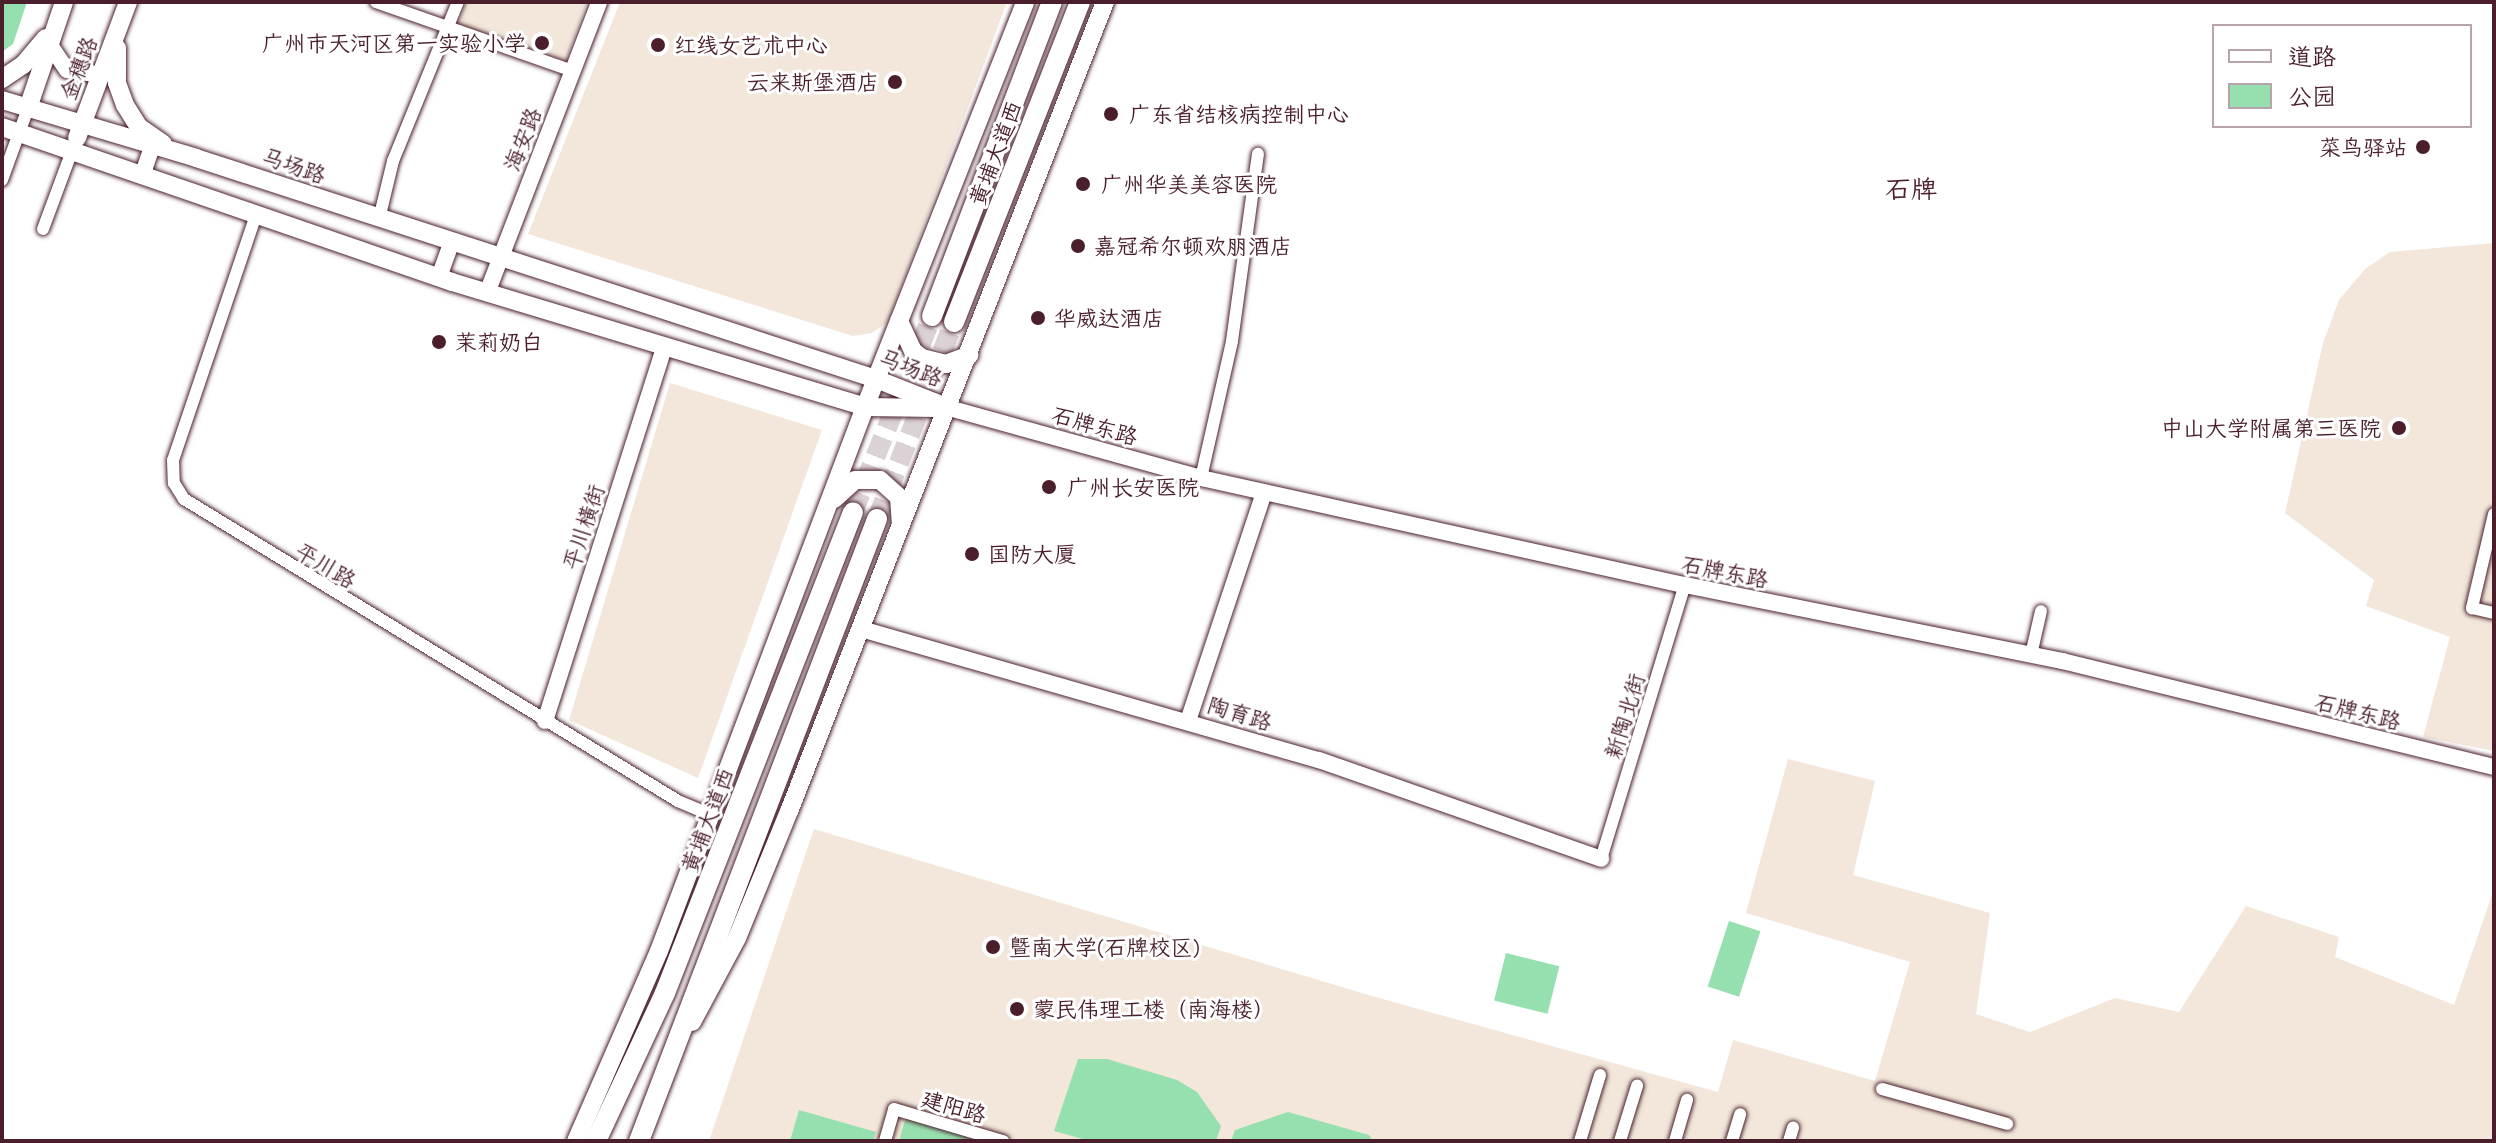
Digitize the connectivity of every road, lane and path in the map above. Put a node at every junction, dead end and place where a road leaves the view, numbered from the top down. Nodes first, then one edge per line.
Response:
1 (128, 2) edge
2 (376, 2) edge
3 (458, 2) edge
4 (599, 2) edge
5 (1025, 2) edge
6 (1052, 2) edge
7 (1080, 2) edge
8 (1105, 2) edge
9 (61, 10) edge
10 (449, 30) junction
11 (118, 31) junction
12 (50, 45) junction
13 (573, 71) junction
14 (101, 75) junction
15 (2, 79) edge
16 (2, 100) edge
17 (28, 108) junction
18 (81, 127) junction
19 (10, 130) edge
20 (152, 147) junction
21 (72, 151) junction
22 (179, 154) junction
23 (1258, 154) dead end
24 (142, 176) junction
25 (2, 180) edge
26 (256, 215) junction
27 (379, 219) junction
28 (43, 229) dead end
29 (451, 244) junction
30 (499, 260) junction
31 (439, 277) junction
32 (487, 293) junction
33 (932, 316) tunnel mouth
34 (899, 321) junction
35 (954, 322) tunnel mouth
36 (664, 347) junction
37 (969, 355) junction
38 (876, 379) junction
39 (865, 407) junction
40 (949, 408) junction
41 (1201, 478) junction
42 (1264, 492) junction
43 (827, 508) junction
44 (853, 512) tunnel mouth
45 (2494, 514) edge
46 (877, 519) tunnel mouth
47 (901, 530) junction
48 (1685, 585) junction
49 (2041, 611) dead end
50 (2494, 613) edge
51 (861, 629) junction
52 (2031, 655) junction
53 (545, 721) junction
54 (1188, 721) junction
55 (2494, 767) edge
56 (709, 814) junction
57 (1601, 859) joint
58 (675, 1053) junction
59 (1600, 1075) dead end
60 (1637, 1086) dead end
61 (1882, 1089) dead end
62 (1687, 1100) dead end
63 (1740, 1114) dead end
64 (2007, 1124) dead end
65 (576, 1141) edge
66 (596, 1141) edge
67 (639, 1141) edge
68 (885, 1141) edge
69 (1003, 1141) edge
70 (1580, 1141) edge
71 (1620, 1141) edge
72 (1675, 1141) edge
73 (1732, 1141) edge

1 - 11 main road, 金穗路
2 - 10 street
3 - 10 street
4 - 13 street, 海安路
5 - 34 main road
6 - 33 main road, 黄埔大道西
7 - 35 main road, 黄埔大道西
8 - 37 main road
9 - 12 main road, 金穗路
9 - 15 main road
10 - 13 street
10 - 27 street
11 - 14 main road, 金穗路
11 - 22 main road
12 - 14 street
12 - 17 main road, 金穗路
13 - 30 street, 海安路
14 - 18 main road, 金穗路
16 - 17 main road, 马场路
17 - 18 main road, 马场路
17 - 19 street
18 - 20 main road, 马场路
18 - 21 main road, 金穗路
19 - 21 main road, 马场路
19 - 25 street
20 - 22 main road, 马场路
20 - 24 street
21 - 24 main road, 马场路
21 - 28 street
22 - 27 main road, 马场路
23 - 41 street
24 - 26 main road, 马场路
26 - 31 main road, 马场路
26 - 53 street, 平川路
27 - 29 main road, 马场路
29 - 30 main road, 马场路
29 - 31 street
30 - 32 street, 海安路
30 - 38 main road, 马场路
31 - 32 main road, 马场路
32 - 36 main road, 马场路
34 - 37 main road
34 - 38 main road
36 - 39 main road, 马场路
36 - 53 street, 平川横街
37 - 40 main road
38 - 39 main road
38 - 40 main road, 马场路
39 - 40 main road, 马场路
39 - 43 main road
40 - 41 street, 石牌东路
40 - 47 main road
41 - 42 street, 石牌东路
42 - 48 street, 石牌东路
42 - 54 street
43 - 47 main road
43 - 56 main road
44 - 66 main road, 黄埔大道西
45 - 50 street
46 - 58 main road
47 - 51 main road
48 - 52 street, 石牌东路
48 - 57 street, 新陶北街
49 - 52 street
51 - 54 street, 陶育路
51 - 58 main road
52 - 55 street, 石牌东路
53 - 56 street, 平川路
54 - 57 street, 陶育路
56 - 65 main road
58 - 67 main road
59 - 70 street
60 - 71 street
61 - 64 street
62 - 72 street
63 - 73 street
68 - 69 street, 建阳路

